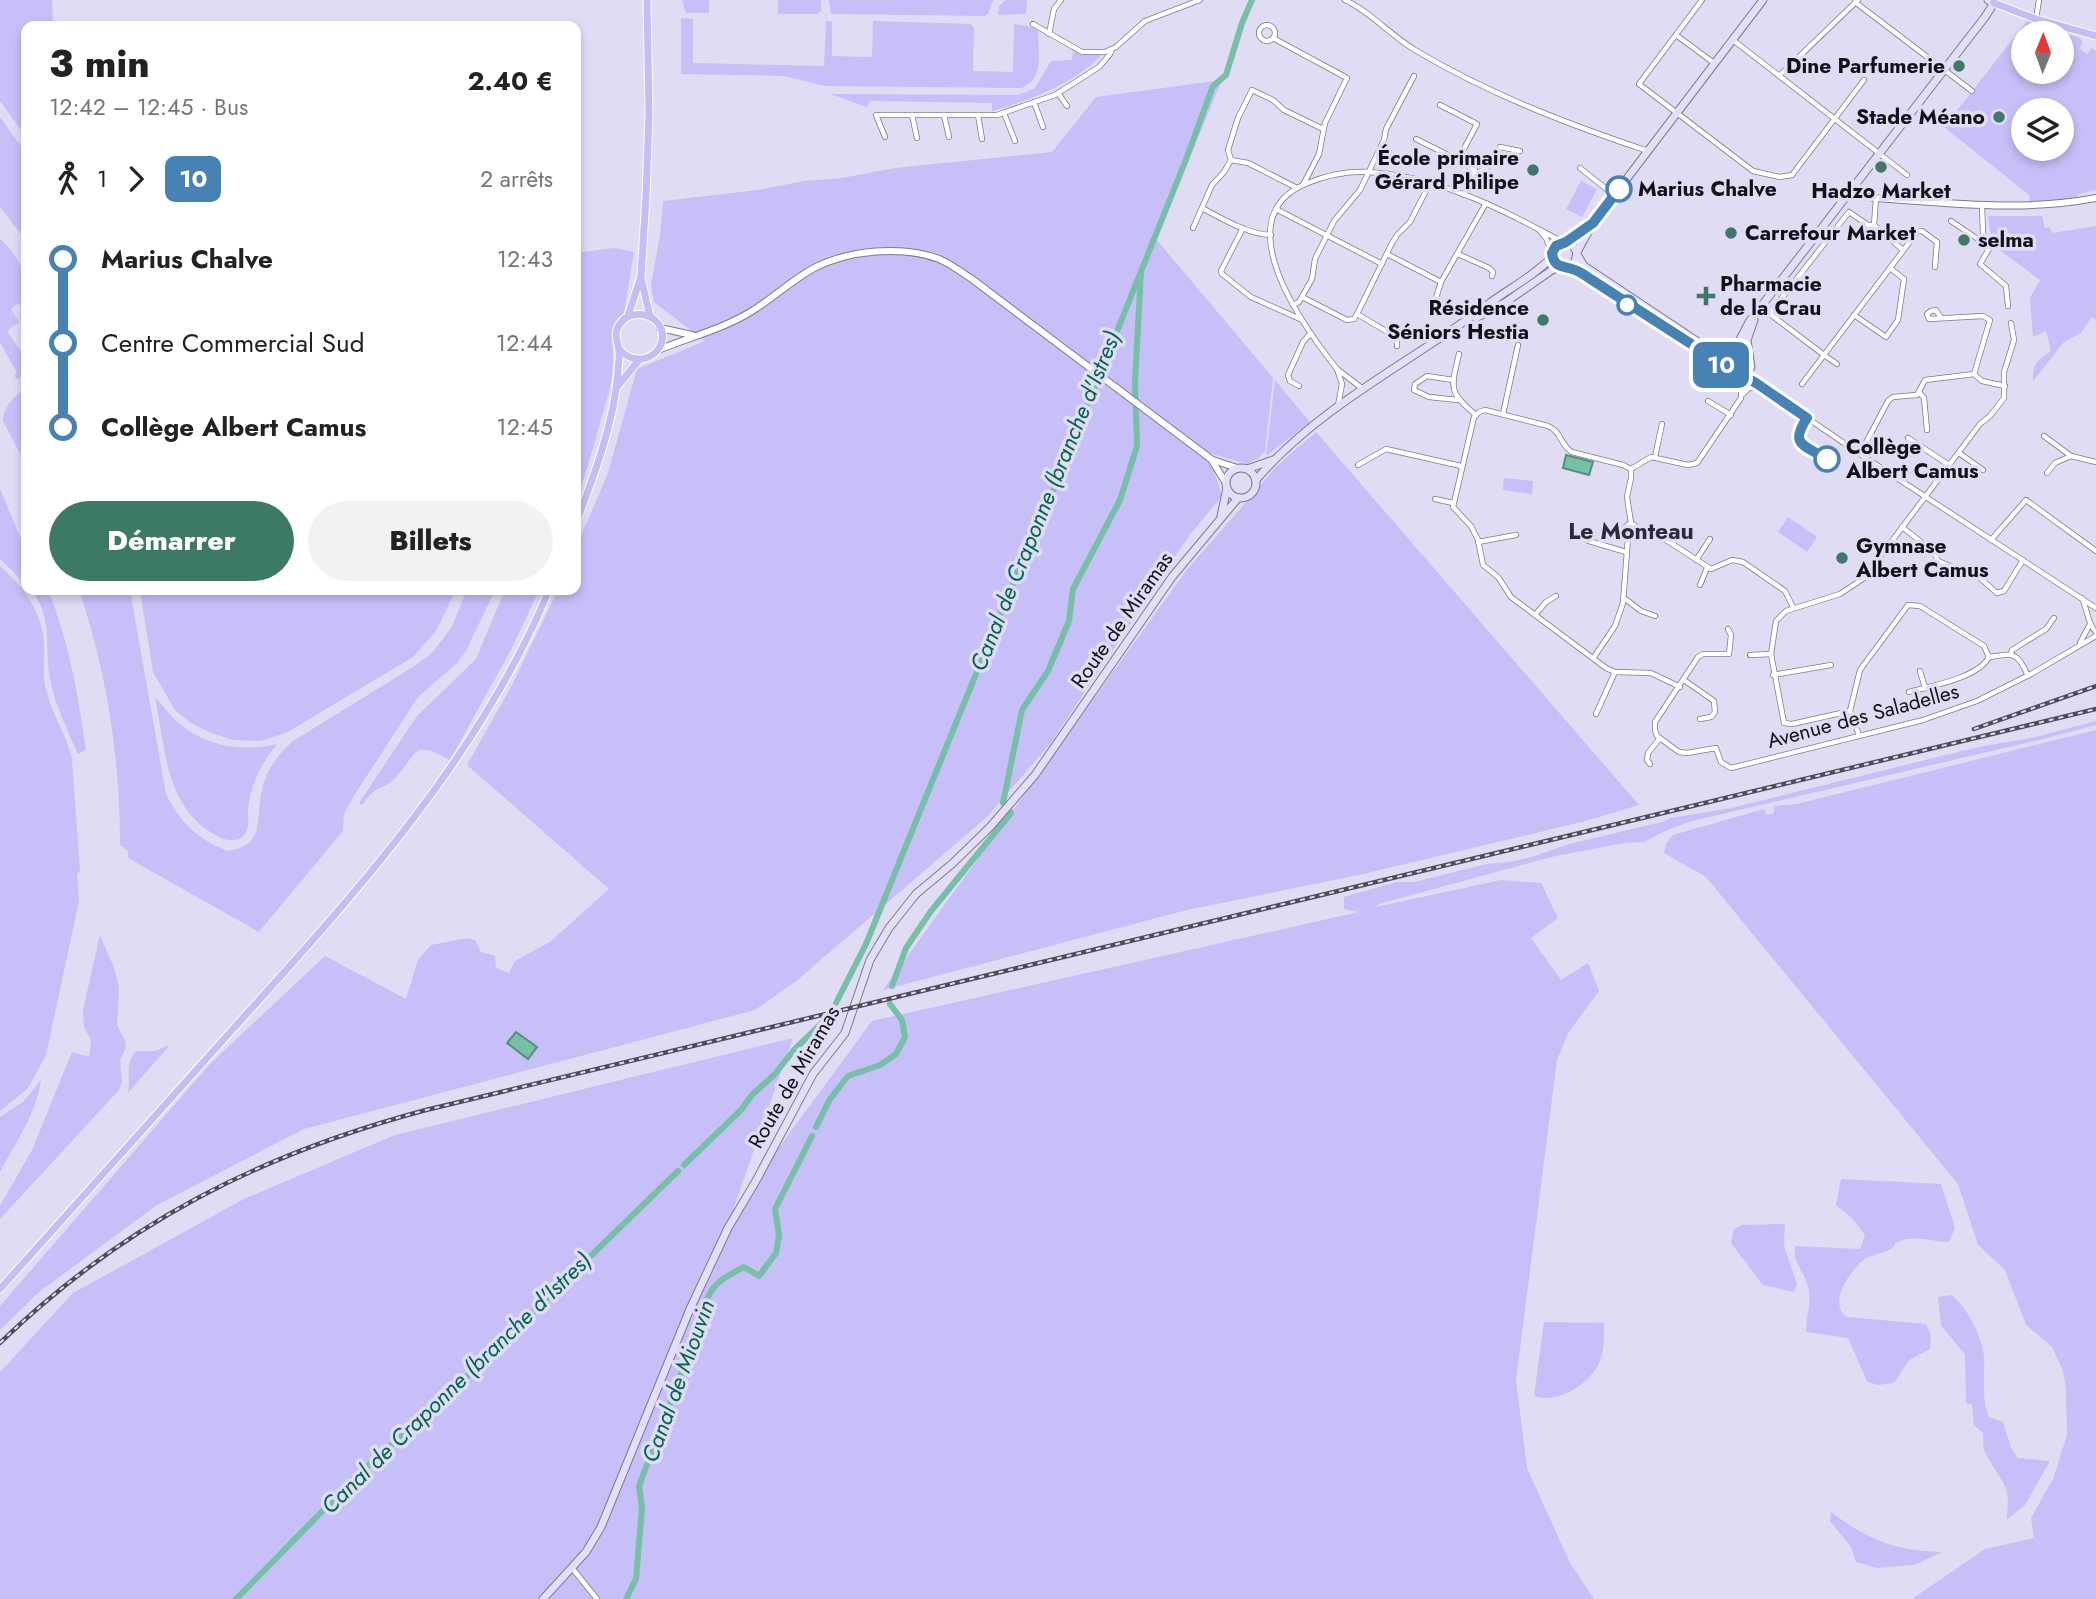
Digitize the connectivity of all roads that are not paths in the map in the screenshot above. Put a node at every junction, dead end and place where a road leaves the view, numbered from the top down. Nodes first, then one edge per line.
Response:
1 (647, 0) edge
2 (1061, 0) edge
3 (1200, 0) edge
4 (1345, 0) edge
5 (1702, 0) edge
6 (1763, 0) edge
7 (2039, 0) edge
8 (1857, 1) edge
9 (1992, 1) edge
10 (2036, 19) junction
11 (1033, 24) dead end
12 (1049, 34) junction
13 (1676, 34) junction
14 (2096, 36) edge
15 (1273, 38) dead end
16 (1733, 40) junction
17 (1112, 49) junction
18 (1715, 63) junction
19 (1944, 70) junction
20 (1414, 75) dead end
21 (1779, 76) junction
22 (1864, 80) dead end
23 (1972, 91) dead end
24 (1058, 93) junction
25 (1034, 103) junction
26 (1440, 105) dead end
27 (1067, 106) dead end
28 (1004, 113) junction
29 (1677, 113) junction
30 (912, 115) junction
31 (944, 115) junction
32 (978, 115) junction
33 (1834, 119) junction
34 (1043, 127) dead end
35 (1323, 129) junction
36 (885, 137) dead end
37 (949, 137) dead end
38 (917, 138) dead end
39 (982, 139) dead end
40 (1416, 139) dead end
41 (1015, 141) dead end
42 (1520, 151) dead end
43 (1648, 151) junction
44 (1879, 155) junction
45 (1231, 160) junction
46 (1458, 160) junction
47 (1580, 168) dead end
48 (1368, 172) junction
49 (1476, 173) junction
50 (1907, 175) dead end
51 (1430, 183) junction
52 (1300, 187) junction
53 (1851, 191) junction
54 (1614, 194) junction
55 (1464, 195) junction
56 (1876, 198) junction
57 (2096, 198) edge
58 (1486, 203) junction
59 (1982, 205) junction
60 (1202, 208) junction
61 (1276, 209) junction
62 (1951, 221) dead end
63 (1593, 223) junction
64 (1874, 225) junction
65 (1193, 228) dead end
66 (1243, 228) junction
67 (1538, 229) junction
68 (1270, 235) junction
69 (1326, 236) junction
70 (1565, 242) junction
71 (1986, 244) junction
72 (1903, 250) junction
73 (1387, 254) junction
74 (1458, 254) junction
75 (1577, 254) junction
76 (1552, 255) junction
77 (1382, 264) junction
78 (1564, 267) junction
79 (1935, 267) dead end
80 (1890, 268) junction
81 (641, 276) junction
82 (1492, 276) dead end
83 (1441, 282) junction
84 (1302, 297) junction
85 (1436, 298) dead end
86 (1293, 305) junction
87 (2008, 306) dead end
88 (1762, 308) junction
89 (1770, 313) junction
90 (1357, 314) junction
91 (1854, 315) junction
92 (628, 316) junction
93 (1756, 316) junction
94 (650, 317) junction
95 (1941, 318) dead end
96 (1301, 320) junction
97 (1465, 323) junction
98 (2011, 323) dead end
99 (660, 328) junction
100 (1310, 334) junction
101 (694, 335) junction
102 (1518, 345) dead end
103 (1397, 346) dead end
104 (619, 349) junction
105 (658, 350) junction
106 (1732, 351) junction
107 (1459, 354) dead end
108 (1749, 355) junction
109 (1824, 355) junction
110 (639, 360) junction
111 (1837, 364) dead end
112 (1751, 367) junction
113 (1723, 368) junction
114 (1337, 369) junction
115 (1974, 374) junction
116 (1733, 377) junction
117 (1743, 377) junction
118 (1452, 380) junction
119 (1342, 384) junction
120 (1758, 384) junction
121 (1802, 384) dead end
122 (1299, 386) dead end
123 (2005, 386) junction
124 (617, 387) junction
125 (1741, 387) junction
126 (1363, 390) junction
127 (1919, 392) junction
128 (1355, 396) junction
129 (1741, 398) junction
130 (1458, 400) junction
131 (1708, 401) dead end
132 (1338, 407) junction
133 (1503, 414) junction
134 (1476, 415) junction
135 (1731, 415) junction
136 (1662, 424) dead end
137 (1927, 430) dead end
138 (2044, 436) dead end
139 (1908, 438) dead end
140 (1959, 453) junction
141 (1860, 454) junction
142 (2071, 456) junction
143 (1655, 457) junction
144 (1211, 459) junction
145 (1274, 459) junction
146 (2096, 462) edge
147 (1358, 465) dead end
148 (1949, 465) junction
149 (1461, 466) junction
150 (1237, 468) junction
151 (1247, 469) junction
152 (1631, 469) junction
153 (1983, 470) dead end
154 (2047, 473) dead end
155 (1256, 480) junction
156 (1226, 485) junction
157 (1924, 496) junction
158 (1238, 498) junction
159 (1435, 499) dead end
160 (1453, 503) junction
161 (581, 509) edge
162 (1221, 517) junction
163 (1631, 523) junction
164 (1902, 527) junction
165 (1638, 532) junction
166 (1516, 535) dead end
167 (1628, 538) junction
168 (1710, 539) dead end
169 (1991, 540) junction
170 (1588, 541) dead end
171 (1478, 542) junction
172 (2096, 551) edge
173 (1626, 552) junction
174 (1696, 560) junction
175 (2023, 560) junction
176 (1707, 568) junction
177 (1700, 585) dead end
178 (547, 595) edge
179 (1556, 596) dead end
180 (1624, 598) junction
181 (2081, 598) junction
182 (1793, 607) junction
183 (2096, 608) edge
184 (2096, 613) edge
185 (1535, 615) junction
186 (1654, 616) dead end
187 (2054, 618) dead end
188 (2090, 623) junction
189 (1728, 629) dead end
190 (2096, 634) edge
191 (2077, 646) junction
192 (1770, 654) junction
193 (2011, 654) junction
194 (1750, 655) dead end
195 (1594, 657) junction
196 (1989, 657) junction
197 (1831, 666) dead end
198 (1920, 671) dead end
199 (1615, 672) junction
200 (1773, 675) junction
201 (2028, 676) junction
202 (1684, 680) junction
203 (1681, 687) junction
204 (1925, 688) junction
205 (1909, 692) dead end
206 (1850, 711) junction
207 (1597, 714) dead end
208 (1700, 719) dead end
209 (1859, 735) junction
210 (1660, 738) junction
211 (1650, 764) dead end
212 (0, 1289) edge
213 (572, 1568) junction
214 (542, 1599) edge
215 (597, 1599) edge

1 - 81 main road
2 - 12 street
3 - 17 street
4 - 43 street
5 - 13 street
6 - 16 main road
7 - 10 street
8 - 19 street
8 - 21 street
9 - 10 main road
9 - 19 main road
10 - 14 main road
11 - 12 street
12 - 17 street
13 - 18 street
13 - 29 street
15 - 35 street
16 - 18 main road
16 - 21 street
17 - 24 street
18 - 29 main road
19 - 23 street
19 - 44 main road
20 - 48 street
21 - 33 street
22 - 33 street
24 - 25 street
24 - 27 street
25 - 28 street
25 - 34 street
26 - 46 street
28 - 32 street
28 - 41 street
29 - 33 street
29 - 43 main road
30 - 31 street
30 - 36 street
30 - 38 street
31 - 32 street
31 - 37 street
32 - 39 street
33 - 44 street
35 - 45 street
35 - 52 street
40 - 46 street
42 - 49 street
43 - 54 main road
44 - 50 street
44 - 53 main road
45 - 52 street
45 - 60 street
46 - 49 street
47 - 54 street
48 - 51 street
48 - 52 street
48 - 69 street
49 - 55 street
51 - 55 street
51 - 73 street
52 - 61 street
53 - 56 street
53 - 88 main road
54 - 63 main road
55 - 58 street
56 - 59 street
56 - 64 street
57 - 59 street
58 - 67 street
58 - 74 street
59 - 71 street
60 - 65 street
60 - 66 street
61 - 68 street
61 - 69 street
62 - 71 street
63 - 70 main road
63 - 75 main road
64 - 72 street
64 - 89 street
66 - 68 street
66 - 96 street
67 - 70 street
67 - 76 street
68 - 86 street
69 - 77 street
69 - 84 street
70 - 75 main road
70 - 76 main road
71 - 87 street
72 - 79 street
72 - 80 street
73 - 77 street
73 - 83 street
74 - 82 street
74 - 83 street
75 - 78 main road
75 - 106 main road
76 - 78 main road
76 - 97 main road
77 - 90 street
78 - 97 main road
78 - 113 main road
80 - 91 street
80 - 91 street
81 - 92 main road
81 - 94 main road
83 - 85 street
84 - 86 street
84 - 90 street
86 - 96 street
88 - 89 street
88 - 93 main road
89 - 109 street
90 - 103 street
91 - 109 street
92 - 94 main road
92 - 104 main road
93 - 106 main road
93 - 108 main road
94 - 99 main road
95 - 115 street
96 - 100 street
97 - 126 main road
98 - 123 street
99 - 101 street
99 - 105 main road
100 - 114 street
100 - 122 street
101 - 105 street
101 - 144 street
102 - 133 street
104 - 110 main road
104 - 124 main road
105 - 110 main road
106 - 108 main road
106 - 113 main road
107 - 118 street
108 - 112 main road
109 - 111 street
109 - 121 street
110 - 124 main road
112 - 117 main road
112 - 120 street
113 - 116 main road
114 - 119 street
114 - 126 street
115 - 123 street
115 - 127 street
116 - 117 main road
116 - 125 street
117 - 120 street
117 - 125 street
118 - 130 street
118 - 130 street
119 - 128 street
119 - 132 street
120 - 129 street
120 - 141 street
123 - 140 street
124 - 161 main road
125 - 129 street
126 - 128 main road
127 - 137 street
127 - 141 street
128 - 132 main road
129 - 135 street
130 - 134 street
131 - 135 street
132 - 145 main road
133 - 134 street
133 - 152 street
134 - 149 street
135 - 143 street
136 - 143 street
138 - 142 street
139 - 148 street
140 - 148 street
140 - 153 street
141 - 157 street
142 - 146 street
142 - 154 street
143 - 152 street
144 - 150 street
144 - 156 street
145 - 151 main road
145 - 155 main road
147 - 149 street
148 - 157 street
149 - 160 street
150 - 151 main road
150 - 156 main road
151 - 155 main road
152 - 163 street
155 - 158 main road
156 - 158 main road
156 - 162 main road, Route de Miramas
157 - 164 street
157 - 169 street
158 - 162 main road, Route de Miramas
159 - 160 street
160 - 171 street
162 - 213 main road, Route de Miramas
163 - 165 street
163 - 167 street
164 - 175 street
164 - 182 street
165 - 167 street
165 - 174 street
166 - 171 street
167 - 173 street
168 - 174 street
169 - 172 street
169 - 175 street
170 - 173 street
171 - 185 street
173 - 180 street
174 - 176 street
175 - 181 street
176 - 177 street
176 - 182 street
178 - 212 main road
179 - 185 street
180 - 186 street
180 - 195 street
181 - 183 street
181 - 188 street
182 - 192 street
184 - 188 street, Avenue des Saladelles
185 - 195 street
187 - 193 street
188 - 190 street
188 - 191 street, Avenue des Saladelles
189 - 202 street
190 - 191 street, Avenue des Saladelles
191 - 201 street, Avenue des Saladelles
192 - 194 street
192 - 200 street
193 - 196 street
193 - 201 street
195 - 199 street
196 - 204 street
196 - 206 street
197 - 200 street
198 - 204 street
199 - 203 street
199 - 207 street
200 - 206 street
201 - 209 street, Avenue des Saladelles
202 - 203 street
202 - 208 street
203 - 210 street
204 - 205 street
206 - 209 street
209 - 210 street, Avenue des Saladelles
210 - 211 street
213 - 214 main road, Route de Miramas
213 - 215 street

